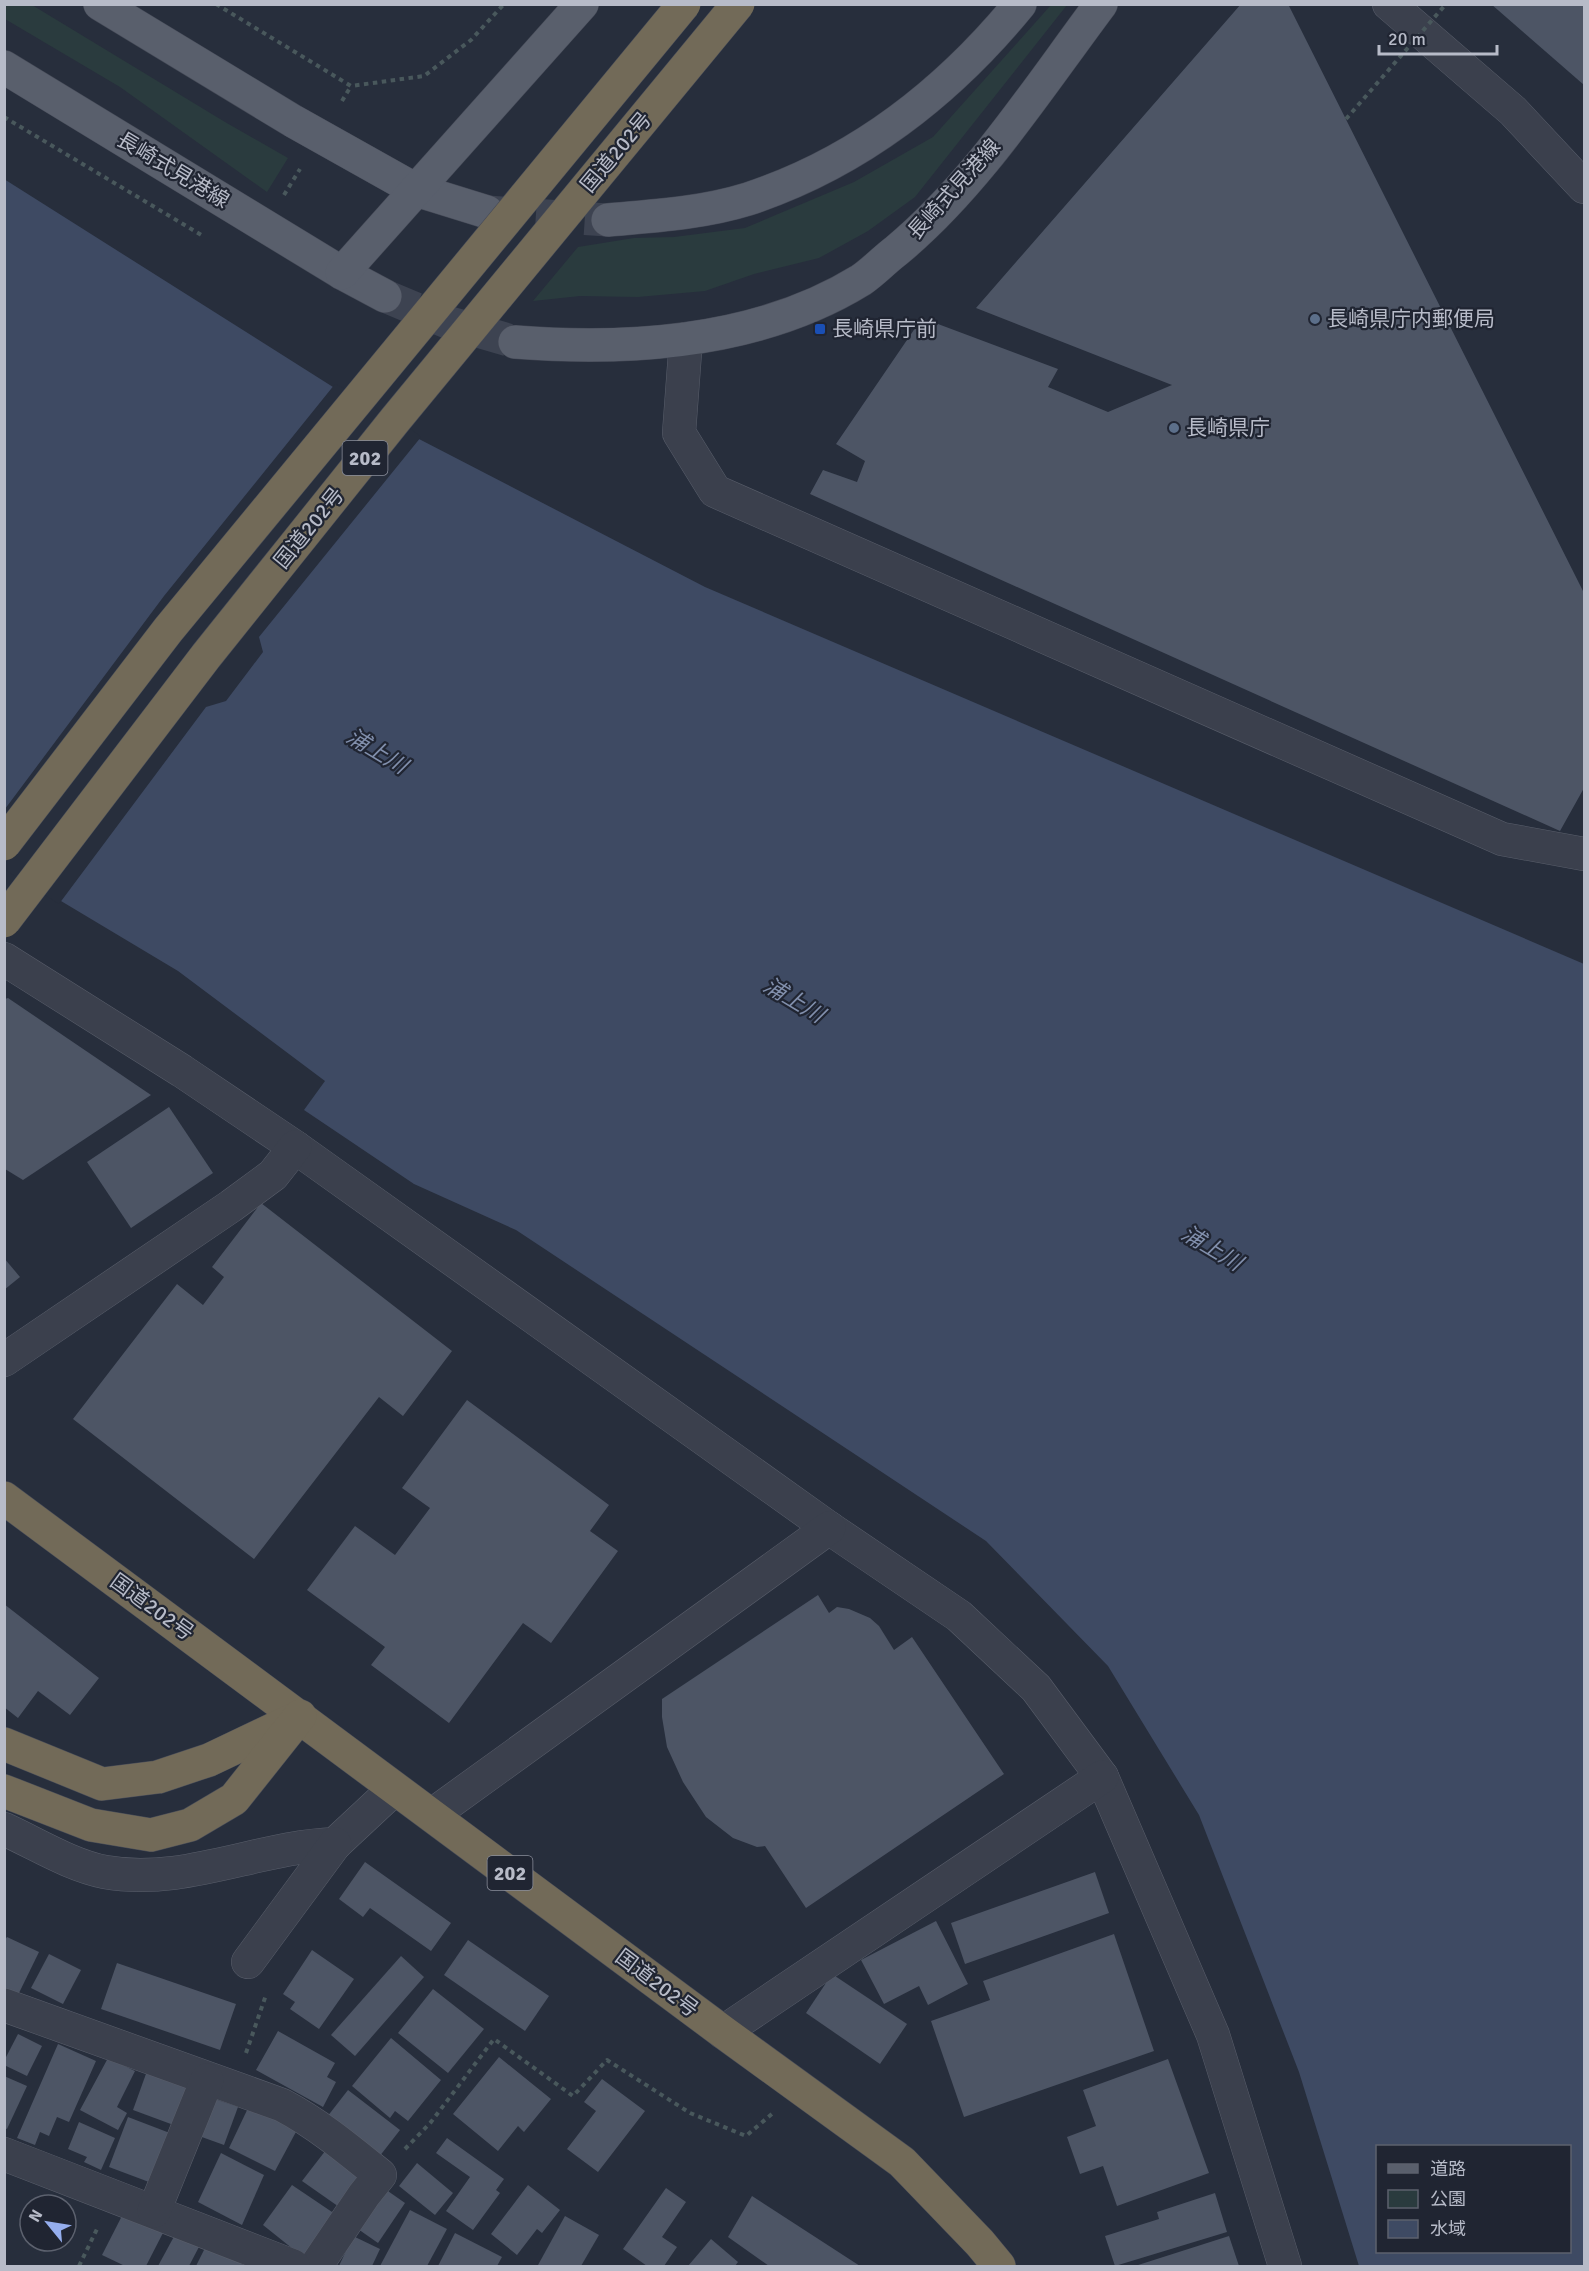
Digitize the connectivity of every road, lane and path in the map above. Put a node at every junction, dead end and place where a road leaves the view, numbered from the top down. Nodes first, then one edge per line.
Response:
1 (100, 4) edge
2 (216, 4) edge
3 (504, 4) edge
4 (582, 4) edge
5 (684, 4) edge
6 (738, 4) edge
7 (1020, 4) edge
8 (1101, 4) edge
9 (1389, 4) edge
10 (1446, 4) edge
11 (4, 67) edge
12 (351, 86) junction
13 (342, 101) dead end
14 (4, 117) edge
15 (1346, 119) dead end
16 (303, 164) dead end
17 (1584, 187) edge
18 (416, 190) junction
19 (280, 201) dead end
20 (487, 212) tunnel mouth
21 (608, 220) tunnel mouth
22 (213, 242) dead end
23 (342, 273) junction
24 (385, 297) tunnel mouth
25 (686, 339) junction
26 (514, 342) tunnel mouth
27 (4, 844) edge
28 (1584, 854) edge
29 (4, 921) edge
30 (4, 959) edge
31 (295, 1147) junction
32 (4, 1360) edge
33 (4, 1498) edge
34 (829, 1528) junction
35 (300, 1716) junction
36 (4, 1744) edge
37 (1101, 1777) junction
38 (394, 1789) junction
39 (4, 1791) edge
40 (432, 1815) junction
41 (4, 1829) edge
42 (335, 1845) junction
43 (248, 1962) dead end
44 (4, 2006) edge
45 (723, 2032) junction
46 (207, 2079) junction
47 (746, 2136) dead end
48 (4, 2154) edge
49 (380, 2175) junction
50 (154, 2211) junction
51 (293, 2266) edge
52 (316, 2266) edge
53 (999, 2266) edge
54 (1285, 2266) edge

1 - 18 main road
2 - 12 path
3 - 12 path
4 - 18 main road
5 - 27 highway, 国道202号 / 202, bridge
6 - 29 highway, 国道202号 / 202, bridge
7 - 21 main road
8 - 25 main road, 長崎式見港線
9 - 17 street
10 - 15 path, bridge
11 - 23 main road, 長崎式見港線
12 - 13 path
14 - 22 path
16 - 19 path
18 - 20 main road
18 - 23 main road
23 - 24 main road, 長崎式見港線
25 - 26 main road, 長崎式見港線
25 - 28 street
30 - 31 street
31 - 32 street
31 - 34 street
33 - 35 highway, 国道202号 / 202
34 - 37 street
34 - 40 street
35 - 36 highway
35 - 38 highway, 国道202号 / 202
35 - 39 highway
37 - 45 street
37 - 54 street
38 - 40 highway, 国道202号 / 202
38 - 42 street
40 - 45 highway, 国道202号 / 202
41 - 42 street
42 - 43 street
44 - 46 street
45 - 53 highway, 国道202号 / 202
46 - 49 street
46 - 50 street
47 - 49 path
48 - 50 street
49 - 52 street
50 - 51 street

